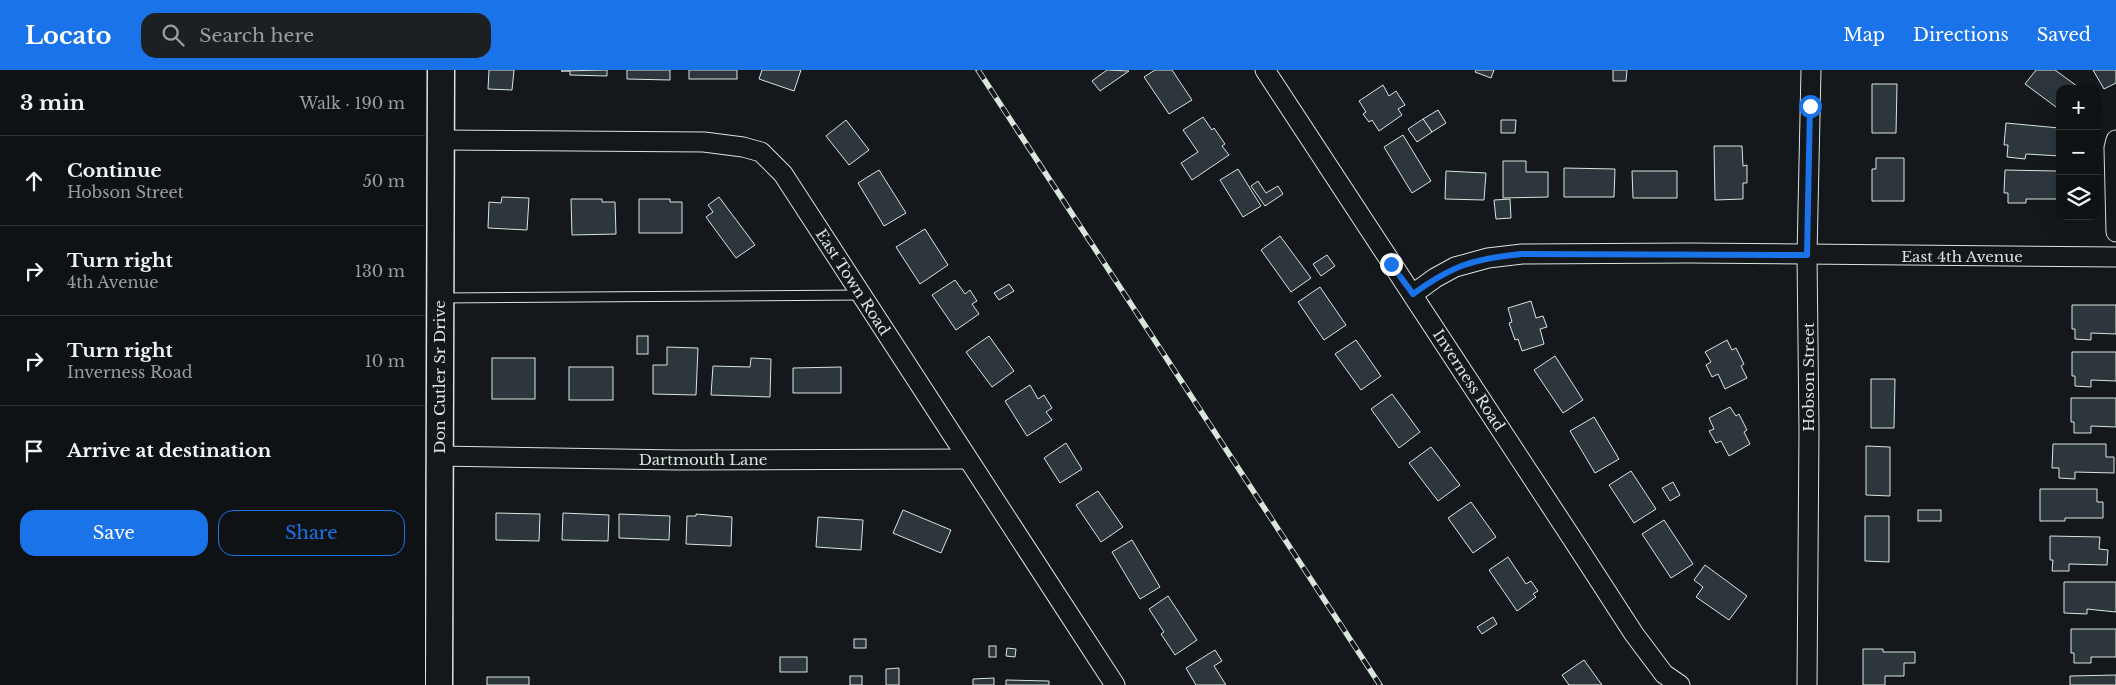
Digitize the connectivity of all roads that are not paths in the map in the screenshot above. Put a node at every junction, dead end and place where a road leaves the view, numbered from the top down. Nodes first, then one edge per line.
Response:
1 (441, 70) edge
2 (1265, 70) edge
3 (1811, 70) edge
4 (441, 140) junction
5 (2116, 140) edge
6 (2116, 232) edge
7 (1807, 255) junction
8 (2116, 257) edge
9 (1413, 294) junction
10 (861, 295) junction
11 (439, 298) junction
12 (439, 456) junction
13 (967, 459) junction
14 (439, 685) edge
15 (1115, 685) edge
16 (1680, 685) edge
17 (1807, 685) edge

1 - 4 street, Don Cutler Sr Drive
2 - 9 street, Inverness Road
3 - 7 street, Hobson Street
4 - 10 street, East Town Road
4 - 11 street, Don Cutler Sr Drive
5 - 6 street
7 - 8 street, East 4th Avenue
7 - 9 street, East 4th Avenue
7 - 17 street, Hobson Street
9 - 16 street, Inverness Road
10 - 11 lane
10 - 13 street, East Town Road
11 - 12 street, Don Cutler Sr Drive
12 - 13 street, Dartmouth Lane
12 - 14 street, Don Cutler Sr Drive
13 - 15 street, East Town Road

